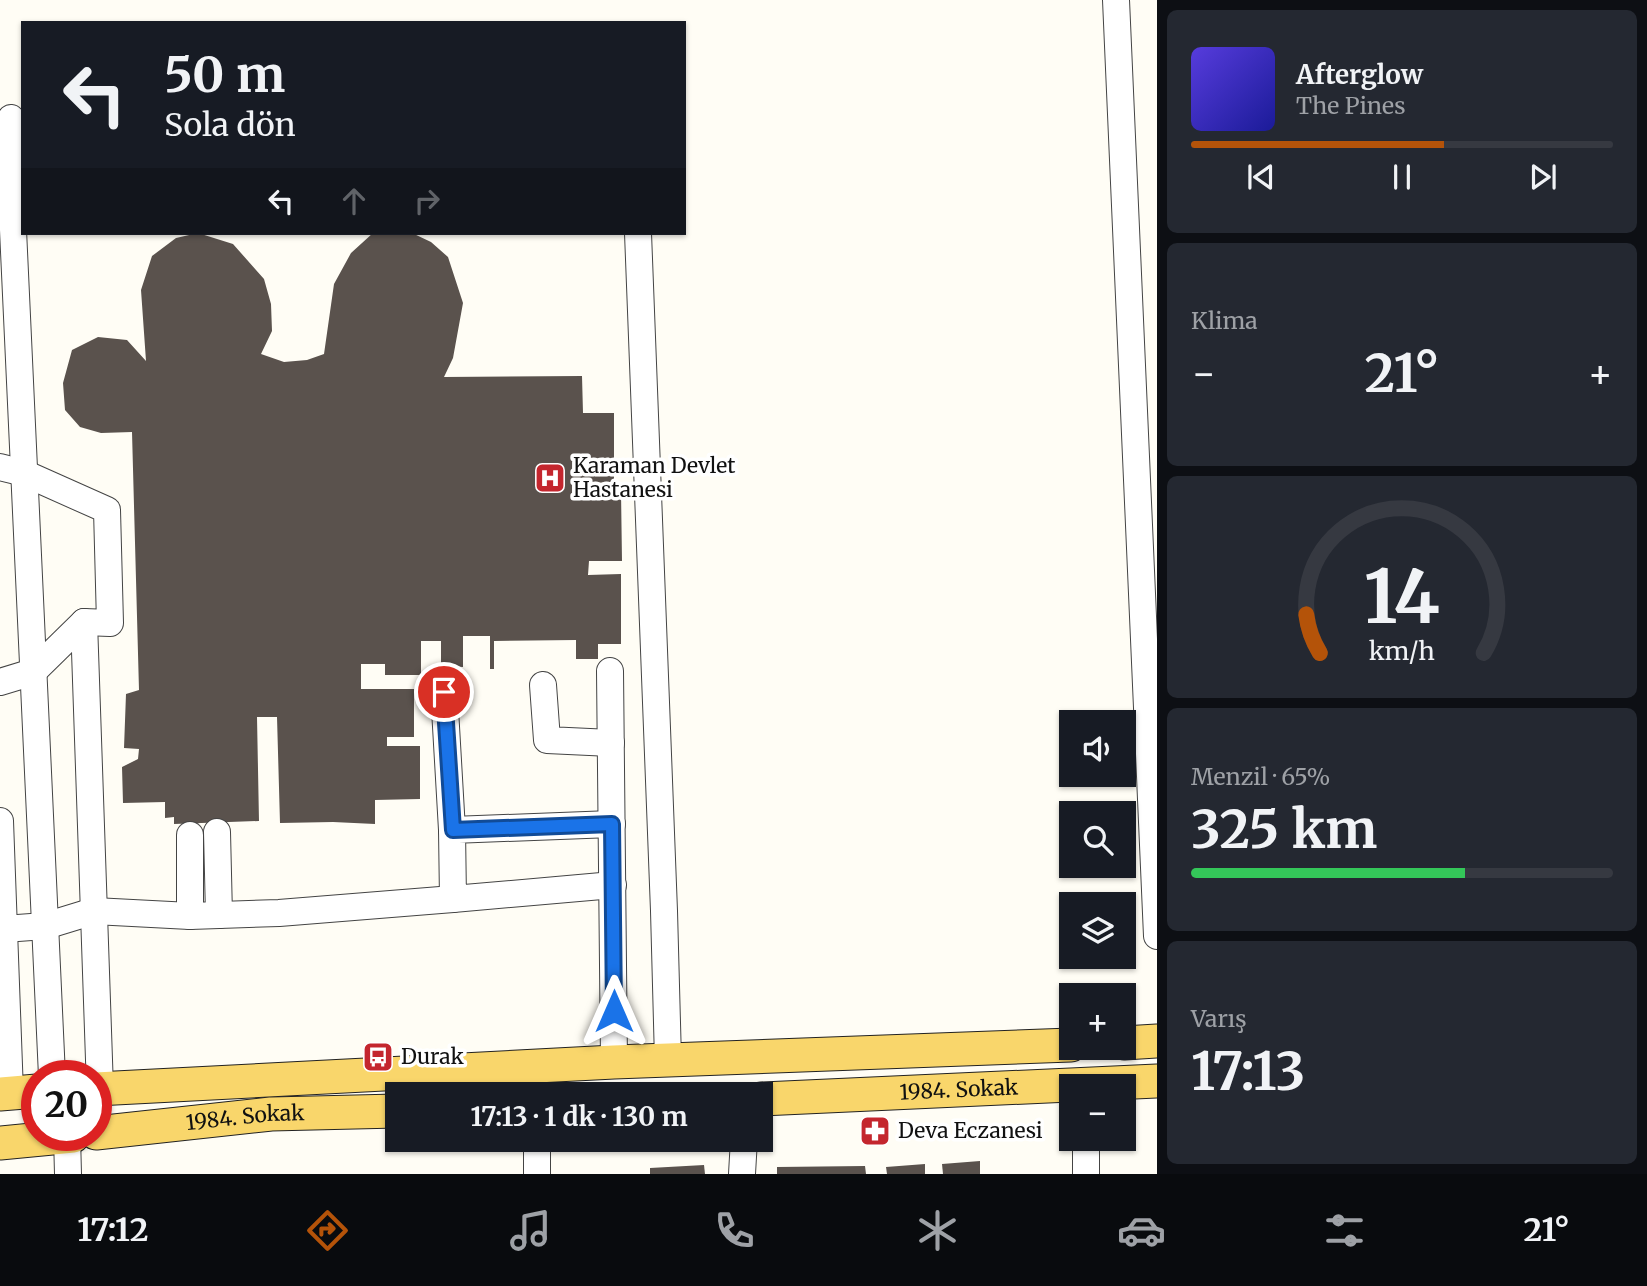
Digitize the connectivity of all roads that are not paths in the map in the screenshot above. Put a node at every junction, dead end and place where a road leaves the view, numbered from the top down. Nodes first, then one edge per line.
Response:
1 (1116, 0) edge
2 (11, 118) edge
3 (16, 161) edge
4 (18, 222) edge
5 (638, 235) edge
6 (12, 470) edge
7 (84, 622) junction
8 (610, 671) dead end
9 (33, 672) junction
10 (0, 682) edge
11 (543, 685) dead end
12 (444, 692) dead end
13 (611, 743) junction
14 (0, 821) edge
15 (612, 824) junction
16 (453, 830) junction
17 (613, 885) junction
18 (453, 899) junction
19 (94, 911) junction
20 (219, 915) junction
21 (190, 916) junction
22 (45, 926) junction
23 (4, 929) junction
24 (1157, 936) edge
25 (1157, 1041) edge
26 (1136, 1042) edge
27 (1059, 1045) edge
28 (51, 1060) edge
29 (97, 1060) edge
30 (668, 1060) junction
31 (614, 1062) junction
32 (1157, 1081) edge
33 (1136, 1082) edge
34 (1059, 1086) edge
35 (112, 1088) edge
36 (16, 1093) edge
37 (773, 1098) edge
38 (385, 1111) edge
39 (112, 1131) edge
40 (21, 1141) edge
41 (0, 1143) edge
42 (67, 1151) edge
43 (1087, 1151) edge
44 (537, 1152) edge
45 (743, 1152) edge
46 (68, 1174) edge
47 (537, 1174) edge
48 (742, 1174) edge
49 (1086, 1174) edge

1 - 24 street
2 - 3 street
3 - 4 street
4 - 6 street
5 - 30 street
6 - 7 street
6 - 9 street
7 - 9 street
7 - 19 street
8 - 13 street
9 - 10 street
9 - 22 street
11 - 13 street
12 - 16 street
13 - 15 street
14 - 23 street
15 - 16 street
15 - 17 street
16 - 18 street
17 - 18 street
17 - 31 street
18 - 20 street
19 - 21 street
19 - 22 street
19 - 29 street
20 - 21 street
20 - 21 street
22 - 23 street
22 - 28 street
23 - 36 street
25 - 26 main road
27 - 30 main road
30 - 31 main road
31 - 35 main road
32 - 33 main road, 1984. Sokak
34 - 37 main road, 1984. Sokak
38 - 39 main road, 1984. Sokak
40 - 41 main road
42 - 46 street
43 - 49 street
44 - 47 street
45 - 48 street

